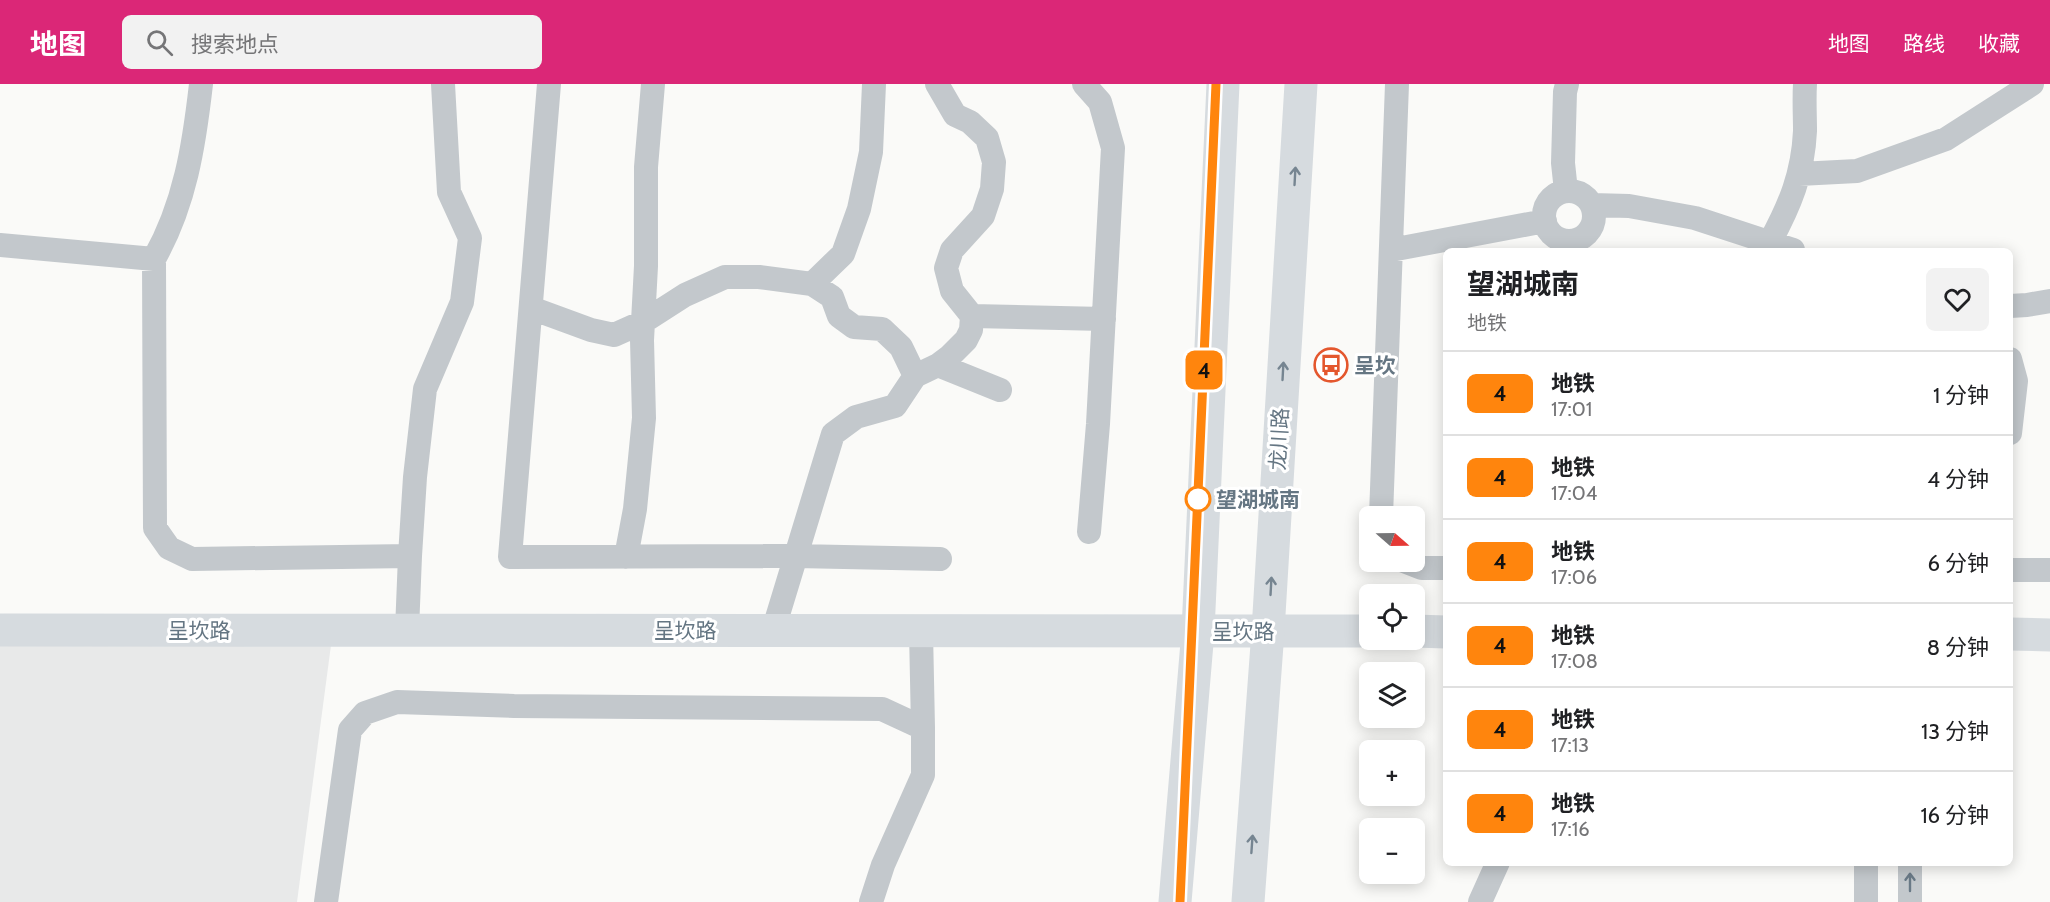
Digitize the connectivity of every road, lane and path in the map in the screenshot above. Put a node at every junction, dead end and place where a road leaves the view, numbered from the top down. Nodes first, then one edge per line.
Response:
1 (201, 84) edge
2 (443, 84) edge
3 (549, 84) edge
4 (653, 84) edge
5 (874, 84) edge
6 (937, 84) edge
7 (1084, 84) edge
8 (1222, 84) edge
9 (1301, 84) edge
10 (1398, 84) edge
11 (1568, 84) edge
12 (1805, 84) edge
13 (2032, 84) edge
14 (1799, 174) junction
15 (1566, 191) junction
16 (1592, 206) junction
17 (1545, 221) junction
18 (1770, 242) junction
19 (0, 245) edge
20 (1569, 246) edge
21 (1787, 248) edge
22 (1391, 250) junction
23 (154, 259) junction
24 (812, 284) junction
25 (2050, 301) edge
26 (2013, 306) edge
27 (531, 308) junction
28 (972, 316) junction
29 (1104, 319) junction
30 (643, 322) junction
31 (938, 365) junction
32 (2013, 370) edge
33 (915, 376) junction
34 (999, 390) dead end
35 (2013, 407) edge
36 (1381, 506) edge
37 (1089, 532) dead end
38 (410, 556) junction
39 (626, 556) junction
40 (796, 556) junction
41 (940, 559) dead end
42 (1425, 568) edge
43 (1443, 568) edge
44 (2013, 570) edge
45 (2050, 570) edge
46 (0, 630) edge
47 (406, 630) junction
48 (773, 631) junction
49 (921, 631) junction
50 (1198, 631) junction
51 (1268, 631) junction
52 (1359, 631) edge
53 (1425, 632) edge
54 (1443, 632) edge
55 (2013, 634) edge
56 (2050, 635) edge
57 (923, 728) junction
58 (1496, 866) edge
59 (1866, 866) edge
60 (1910, 866) edge
61 (326, 902) edge
62 (871, 902) edge
63 (1175, 902) edge
64 (1248, 902) edge
65 (1480, 902) edge
66 (1866, 902) edge
67 (1910, 902) edge

1 - 23 street
2 - 38 street
3 - 27 street
4 - 30 street
5 - 24 street
6 - 28 street
7 - 29 street
8 - 50 main road
51 -> 9 main road, 龙川路
10 - 22 street
11 - 15 street
12 - 14 street
13 - 14 street
14 - 18 street
15 - 16 street
15 - 17 street
16 - 18 street
16 - 20 street
17 - 20 street
17 - 22 street
18 - 21 street
19 - 23 street
22 - 36 street
23 - 38 street
24 - 30 street
24 - 33 street
25 - 26 street
27 - 30 street
27 - 39 street
28 - 29 street
28 - 31 street
29 - 37 street
30 - 39 street
31 - 33 street
31 - 34 street
32 - 35 street
33 - 40 street
38 - 47 street
39 - 40 street
40 - 41 street
40 - 48 street
42 - 43 street
44 - 45 street
46 - 47 main road, 呈坎路
47 - 48 main road, 呈坎路
48 - 49 main road, 呈坎路
49 - 50 main road, 呈坎路
49 - 57 street
50 - 51 main road, 呈坎路
50 - 63 main road
51 - 52 main road, 呈坎路
64 -> 51 main road, 龙川路
53 - 54 main road
55 - 56 main road
57 - 61 street
57 - 62 street
58 - 65 street
59 - 66 street
67 -> 60 street

